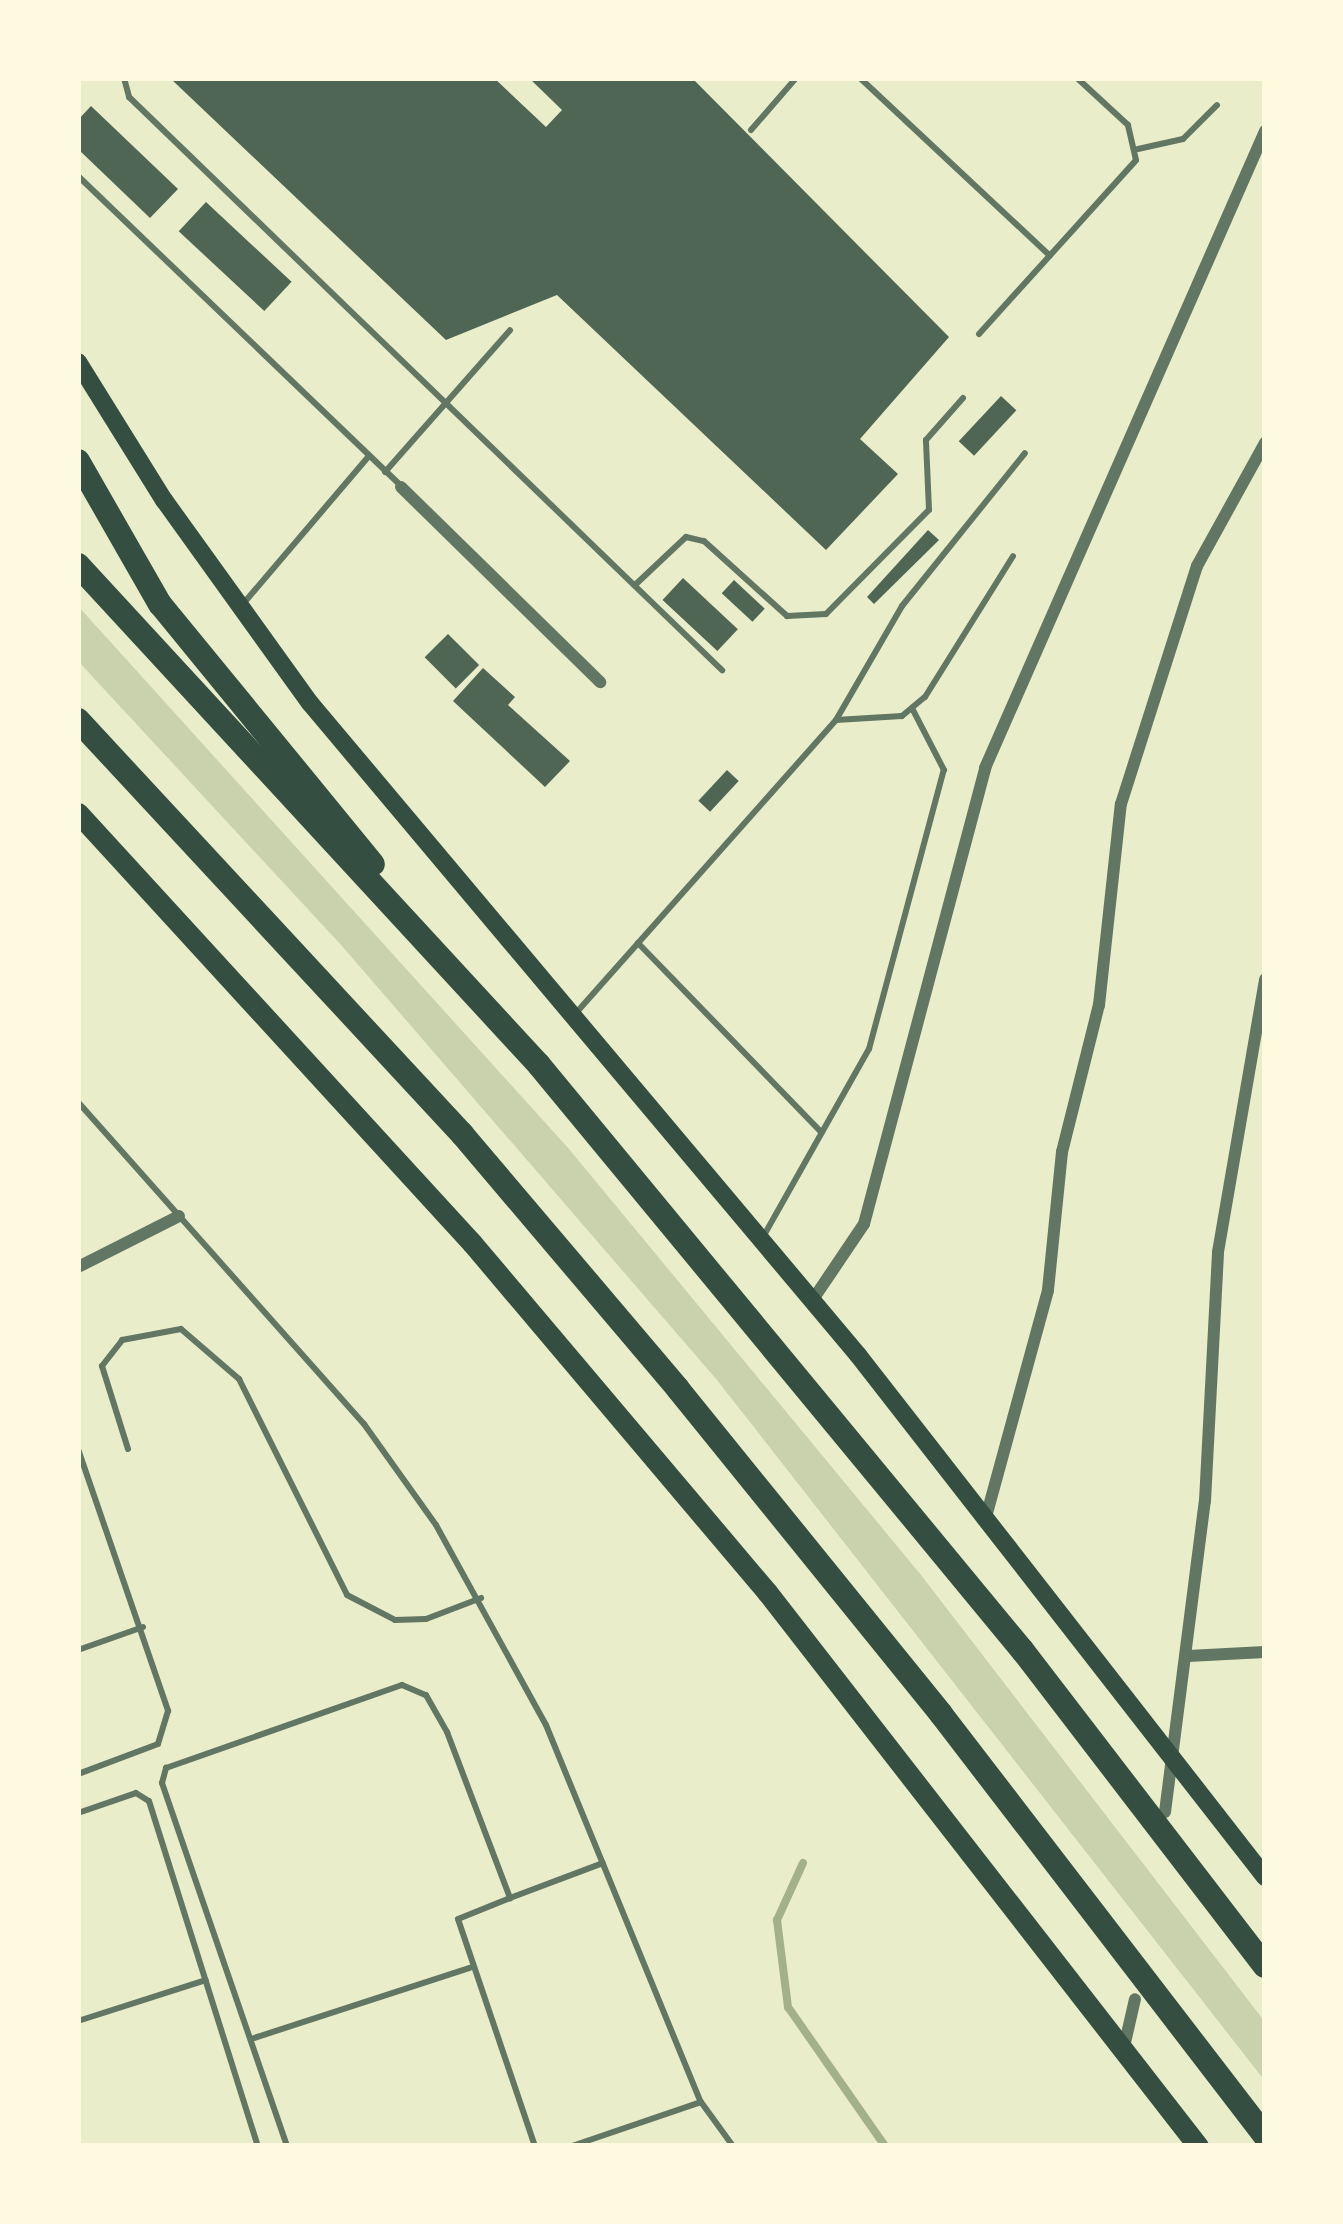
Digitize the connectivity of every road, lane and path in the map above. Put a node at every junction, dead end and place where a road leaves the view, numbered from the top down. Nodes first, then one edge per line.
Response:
1 (124, 78) edge
2 (796, 78) edge
3 (860, 78) edge
4 (1077, 78) edge
5 (1216, 105) dead end
6 (751, 130) dead end
7 (1265, 131) edge
8 (1138, 149) junction
9 (78, 176) edge
10 (1051, 257) junction
11 (510, 330) dead end
12 (980, 334) dead end
13 (78, 362) edge
14 (963, 398) dead end
15 (445, 400) junction
16 (1265, 443) edge
17 (1025, 453) dead end
18 (369, 456) junction
19 (78, 461) edge
20 (385, 472) junction
21 (401, 487) joint
22 (1013, 556) dead end
23 (78, 565) edge
24 (635, 585) junction
25 (241, 607) junction
26 (722, 670) dead end
27 (600, 682) dead end
28 (912, 708) junction
29 (78, 720) edge
30 (836, 720) junction
31 (78, 813) edge
32 (638, 943) junction
33 (1264, 989) edge
34 (574, 1016) junction
35 (538, 1065) junction
36 (78, 1102) edge
37 (822, 1133) junction
38 (179, 1216) junction
39 (761, 1240) junction
40 (78, 1267) edge
41 (812, 1301) junction
42 (78, 1449) edge
43 (128, 1450) dead end
44 (986, 1517) junction
45 (481, 1598) junction
46 (144, 1627) junction
47 (78, 1650) edge
48 (1265, 1652) edge
49 (1188, 1656) junction
50 (1175, 1757) junction
51 (78, 1774) edge
52 (1165, 1812) dead end
53 (78, 1813) edge
54 (603, 1863) junction
55 (1265, 1876) edge
56 (509, 1898) junction
57 (1265, 1966) edge
58 (470, 1968) junction
59 (206, 1980) junction
60 (1135, 2000) dead end
61 (78, 2021) edge
62 (251, 2039) junction
63 (1124, 2047) junction
64 (701, 2102) junction
65 (1265, 2136) edge
66 (258, 2146) edge
67 (287, 2146) edge
68 (535, 2146) edge
69 (572, 2146) edge
70 (733, 2146) edge
71 (1198, 2146) edge

1 - 15 lane
2 - 6 lane
3 - 10 lane
4 - 8 lane
5 - 8 lane
7 - 41 street
8 - 10 lane
9 - 18 lane
10 - 12 lane
11 - 15 lane
13 - 25 main road
14 - 24 lane
15 - 20 lane
15 - 24 lane
16 - 44 street
17 - 30 lane
18 - 20 lane
18 - 25 lane
19 - 35 highway
20 - 21 lane
21 - 27 street
22 - 28 lane
23 - 35 highway
24 - 26 lane
25 - 34 main road
28 - 30 lane
28 - 37 lane
29 - 65 highway
30 - 32 lane
31 - 63 highway
32 - 34 lane
32 - 37 lane
33 - 49 street
34 - 39 main road
35 - 57 highway
36 - 38 lane
37 - 39 lane
38 - 40 street
38 - 45 lane
39 - 41 main road
41 - 44 main road
42 - 46 lane
43 - 45 lane
44 - 50 main road
45 - 54 lane
46 - 47 lane
46 - 51 lane
48 - 49 street
49 - 50 street
50 - 52 street
50 - 55 main road
53 - 59 lane
54 - 56 lane
54 - 64 lane
56 - 58 lane
56 - 62 lane
58 - 62 lane
58 - 68 lane
59 - 61 lane
59 - 66 lane
60 - 63 street
62 - 67 lane
63 - 71 highway
64 - 69 lane
64 - 70 lane

